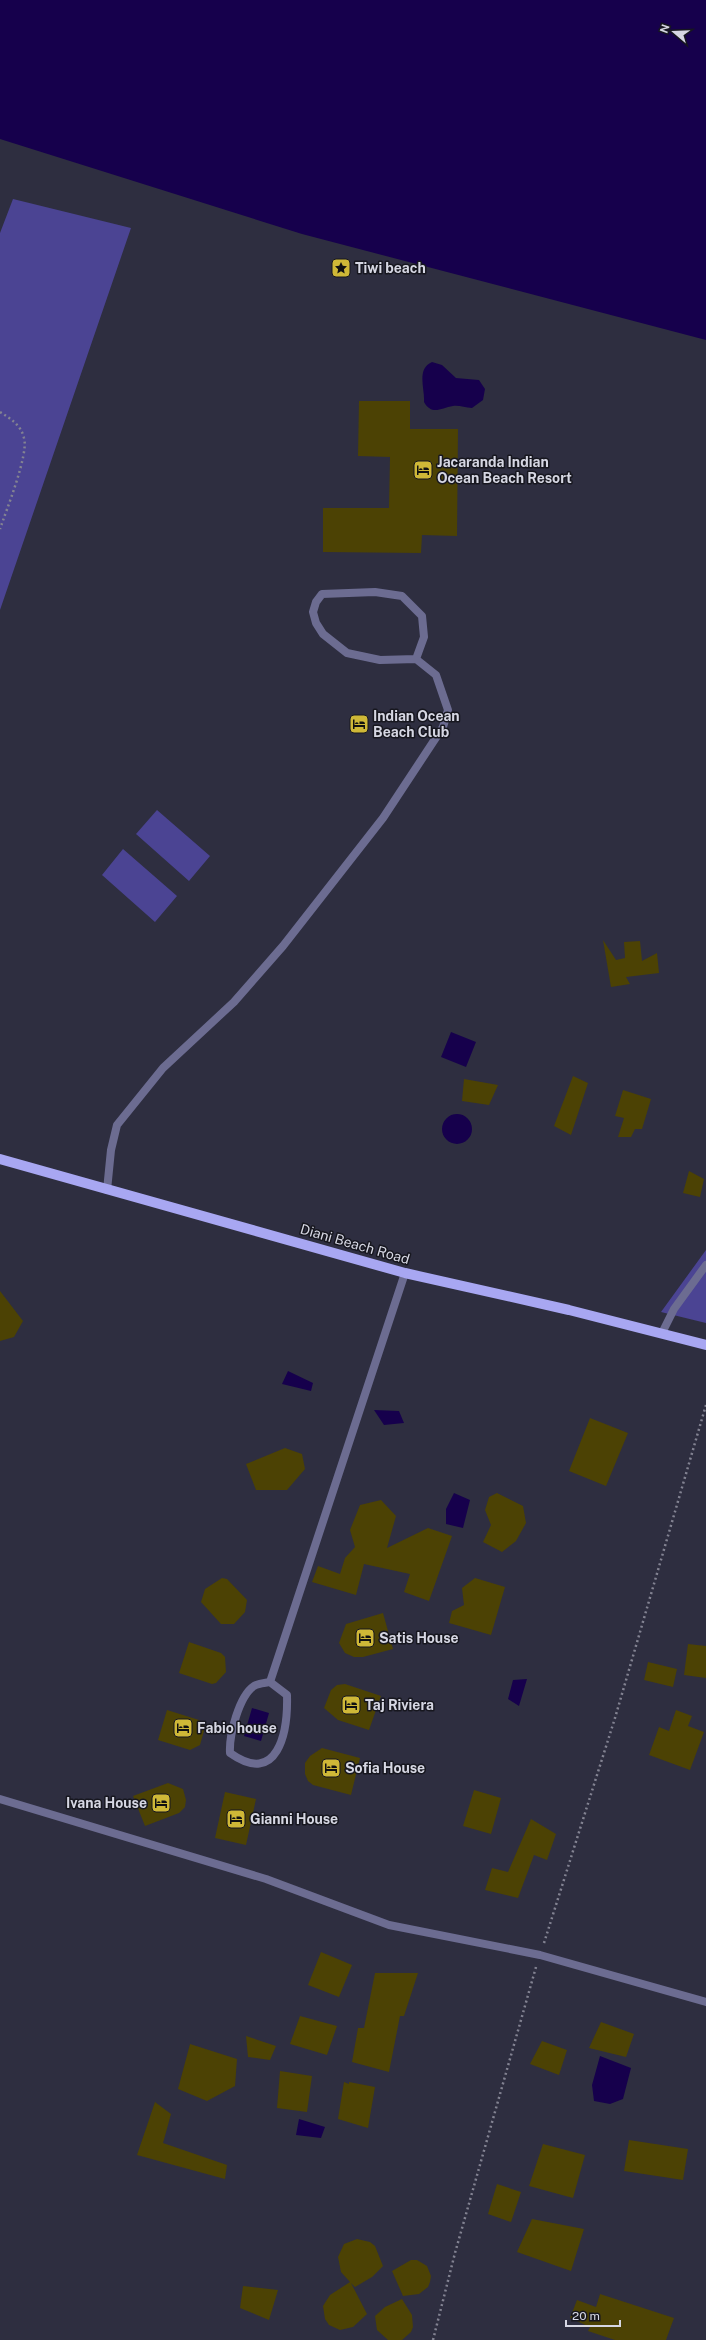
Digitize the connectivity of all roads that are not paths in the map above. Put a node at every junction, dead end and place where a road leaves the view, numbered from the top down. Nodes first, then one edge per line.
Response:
1 (416, 659) junction
2 (0, 1159) edge
3 (106, 1190) junction
4 (706, 1265) edge
5 (405, 1273) junction
6 (662, 1333) junction
7 (706, 1345) edge
8 (270, 1682) junction
9 (0, 1799) edge
10 (706, 2002) edge

1 - 1 street
1 - 3 street
2 - 3 main road, Diani Beach Road
3 - 5 main road, Diani Beach Road
4 - 6 street
5 - 6 main road, Diani Beach Road
5 - 8 street
6 - 7 main road, Diani Beach Road
8 - 8 street
9 - 10 street

